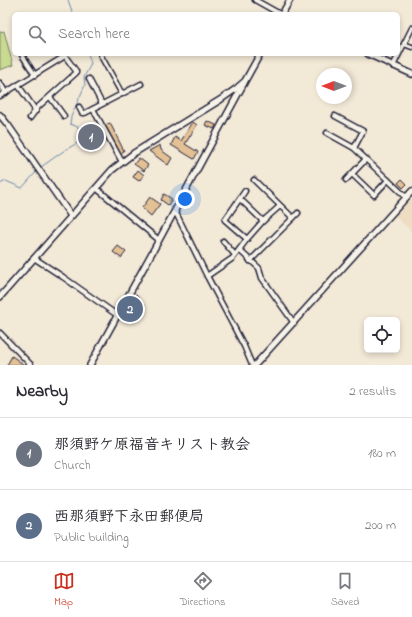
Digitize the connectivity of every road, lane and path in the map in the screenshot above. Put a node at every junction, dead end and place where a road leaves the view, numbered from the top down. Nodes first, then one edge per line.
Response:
1 (255, 0) edge
2 (290, 0) edge
3 (277, 12) edge
4 (282, 12) edge
5 (412, 28) edge
6 (404, 44) junction
7 (412, 47) edge
8 (400, 52) edge
9 (23, 56) edge
10 (102, 56) dead end
11 (259, 56) edge
12 (372, 56) edge
13 (398, 56) edge
14 (393, 66) junction
15 (412, 74) edge
16 (35, 75) junction
17 (89, 79) dead end
18 (245, 81) junction
19 (0, 83) edge
20 (141, 84) dead end
21 (18, 85) junction
22 (6, 93) junction
23 (122, 94) junction
24 (0, 96) edge
25 (50, 97) junction
26 (102, 104) junction
27 (80, 107) dead end
28 (93, 109) junction
29 (36, 111) junction
30 (64, 116) dead end
31 (335, 116) dead end
32 (1, 118) edge
33 (30, 118) dead end
34 (327, 133) dead end
35 (354, 148) junction
36 (366, 159) junction
37 (122, 162) junction
38 (352, 174) junction
39 (254, 180) dead end
40 (346, 180) dead end
41 (388, 180) junction
42 (96, 188) junction
43 (245, 191) dead end
44 (412, 191) edge
45 (406, 197) junction
46 (240, 199) junction
47 (280, 206) junction
48 (175, 210) junction
49 (298, 213) dead end
50 (71, 216) junction
51 (293, 218) junction
52 (264, 221) junction
53 (246, 239) junction
54 (159, 240) junction
55 (224, 241) dead end
56 (239, 250) junction
57 (235, 256) junction
58 (34, 258) junction
59 (250, 261) junction
60 (207, 276) junction
61 (0, 297) edge
62 (117, 315) junction
63 (294, 323) junction
64 (0, 333) edge
65 (31, 365) edge
66 (90, 365) edge
67 (252, 365) edge
68 (255, 365) edge

1 - 3 street
2 - 4 street
5 - 6 street
6 - 7 street
6 - 8 street
9 - 16 street
10 - 23 street
11 - 18 street
12 - 14 street
13 - 14 street
14 - 15 street
16 - 21 street
16 - 25 street
17 - 26 street
18 - 37 street
18 - 48 street
19 - 22 street
20 - 23 street
21 - 22 street
21 - 29 street
22 - 24 street
23 - 26 street
25 - 29 street
25 - 30 street
26 - 28 street
27 - 28 street
28 - 37 street
29 - 33 street
31 - 35 street
32 - 50 street
34 - 35 street
35 - 36 street
36 - 38 street
36 - 41 street
37 - 42 street
38 - 40 street
38 - 41 street
39 - 47 street
41 - 45 street
42 - 50 street
42 - 54 street
43 - 46 street
44 - 45 street
45 - 63 street
46 - 52 street
46 - 53 street
47 - 51 street
47 - 52 street
48 - 54 street
48 - 60 street
49 - 51 street
50 - 58 street
51 - 59 street
52 - 53 street
53 - 56 street
54 - 62 street
55 - 57 street
56 - 57 street
56 - 59 street
57 - 60 street
58 - 61 street
58 - 62 street
59 - 63 street
60 - 67 street
62 - 66 street
63 - 68 street
64 - 65 street

